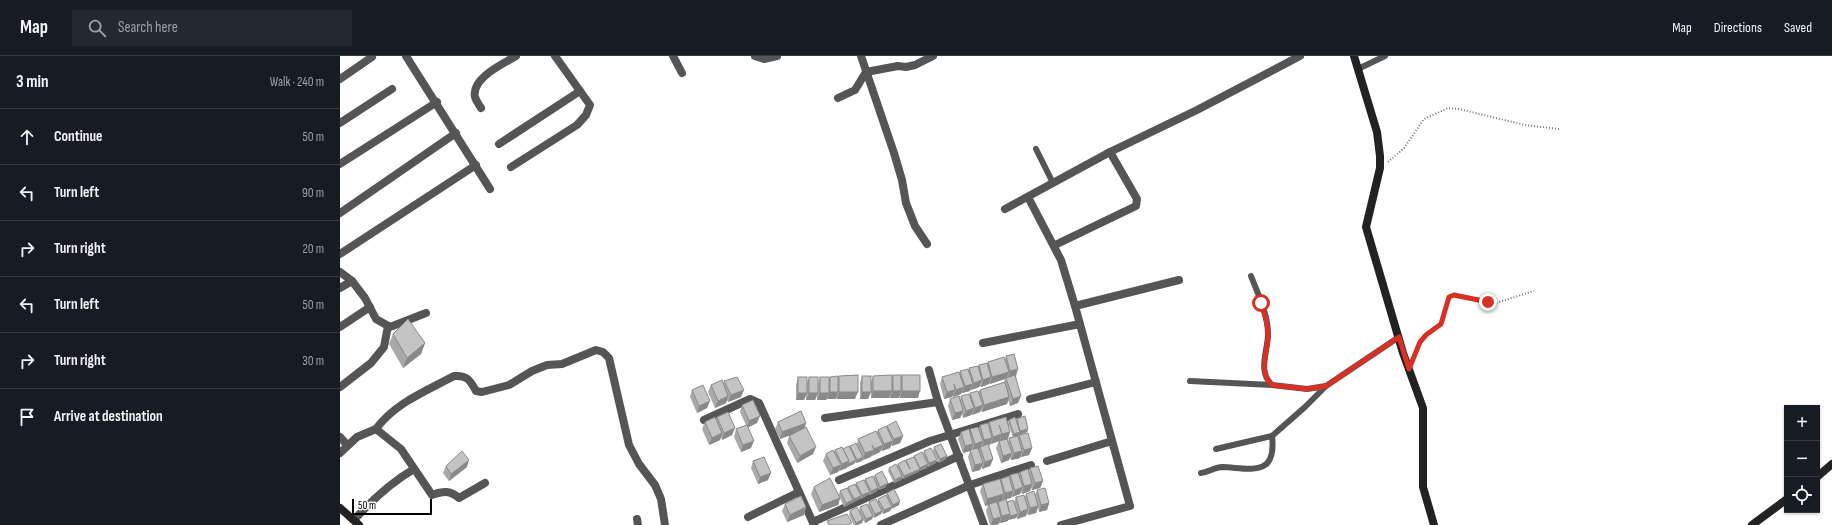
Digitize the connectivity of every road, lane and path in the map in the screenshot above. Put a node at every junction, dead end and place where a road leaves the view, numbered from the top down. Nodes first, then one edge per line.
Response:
1 (406, 56) edge
2 (516, 56) edge
3 (555, 56) edge
4 (673, 56) edge
5 (755, 56) edge
6 (777, 56) edge
7 (861, 56) edge
8 (933, 56) edge
9 (1300, 56) edge
10 (1354, 56) edge
11 (1385, 56) edge
12 (372, 57) dead end
13 (1358, 69) junction
14 (866, 72) junction
15 (682, 73) dead end
16 (340, 79) edge
17 (392, 89) dead end
18 (580, 91) junction
19 (838, 98) dead end
20 (437, 102) junction
21 (481, 108) dead end
22 (340, 123) edge
23 (1559, 129) dead end
24 (456, 133) junction
25 (499, 144) dead end
26 (1036, 150) dead end
27 (1110, 152) junction
28 (340, 164) edge
29 (476, 165) junction
30 (511, 167) dead end
31 (1380, 168) junction
32 (1053, 183) junction
33 (490, 189) dead end
34 (1028, 197) junction
35 (1005, 209) dead end
36 (340, 213) edge
37 (927, 244) dead end
38 (1055, 245) junction
39 (340, 254) edge
40 (340, 272) edge
41 (1251, 276) dead end
42 (1180, 280) dead end
43 (352, 281) junction
44 (340, 288) edge
45 (1534, 291) dead end
46 (1075, 306) junction
47 (370, 307) junction
48 (426, 313) dead end
49 (1080, 324) junction
50 (388, 326) junction
51 (340, 327) edge
52 (1399, 337) junction
53 (983, 343) dead end
54 (1409, 369) junction
55 (929, 370) dead end
56 (1190, 381) dead end
57 (1096, 382) junction
58 (1272, 385) junction
59 (1326, 386) junction
60 (340, 387) edge
61 (1030, 399) dead end
62 (938, 402) junction
63 (1018, 414) dead end
64 (825, 418) dead end
65 (704, 420) dead end
66 (376, 429) junction
67 (951, 434) junction
68 (1272, 436) junction
69 (340, 438) edge
70 (1112, 441) junction
71 (347, 445) junction
72 (1216, 450) dead end
73 (340, 452) edge
74 (959, 456) junction
75 (1047, 461) dead end
76 (1832, 464) edge
77 (1031, 466) edge
78 (414, 468) junction
79 (1201, 473) dead end
80 (1820, 474) edge
81 (839, 480) dead end
82 (485, 483) dead end
83 (970, 485) junction
84 (799, 492) junction
85 (1784, 501) edge
86 (340, 508) edge
87 (748, 517) dead end
88 (357, 523) edge
89 (1078, 523) edge
90 (813, 524) edge
91 (665, 525) edge
92 (881, 525) edge
93 (984, 525) edge
94 (1061, 525) edge
95 (1434, 525) edge
96 (1752, 525) edge

1 - 20 street
2 - 21 street
3 - 18 street
4 - 15 street
5 - 6 street
7 - 14 street
8 - 14 street
9 - 27 street
10 - 13 street
11 - 13 lane
12 - 16 street
13 - 31 street
14 - 19 street
14 - 37 street
17 - 22 street
18 - 25 street
18 - 30 street
20 - 24 street
20 - 28 street
23 - 31 path
24 - 29 street
24 - 36 street
26 - 32 lane
27 - 32 street
27 - 38 street
29 - 33 street
29 - 39 street
31 - 52 street
32 - 34 street
34 - 35 street
34 - 38 street
38 - 46 street
40 - 43 street
41 - 58 lane
42 - 46 street
43 - 44 street
43 - 47 street
45 - 54 path
46 - 49 street
47 - 50 street
47 - 51 street
48 - 50 street
49 - 53 street
49 - 57 street
50 - 60 street
52 - 54 street
52 - 59 lane
54 - 95 street
55 - 62 street
56 - 58 lane
57 - 61 street
57 - 70 street
58 - 59 lane
59 - 68 lane
62 - 64 street
62 - 67 street
63 - 67 street
65 - 84 street
66 - 71 street
66 - 78 street
66 - 91 street
67 - 74 street
67 - 81 street
68 - 72 lane
68 - 79 lane
69 - 71 street
70 - 75 street
70 - 89 street
71 - 73 street
74 - 83 street
74 - 90 street
76 - 80 street
77 - 83 street
78 - 82 street
78 - 88 street
83 - 92 street
83 - 93 street
84 - 87 street
84 - 90 street
85 - 96 street
86 - 88 street
89 - 94 street

